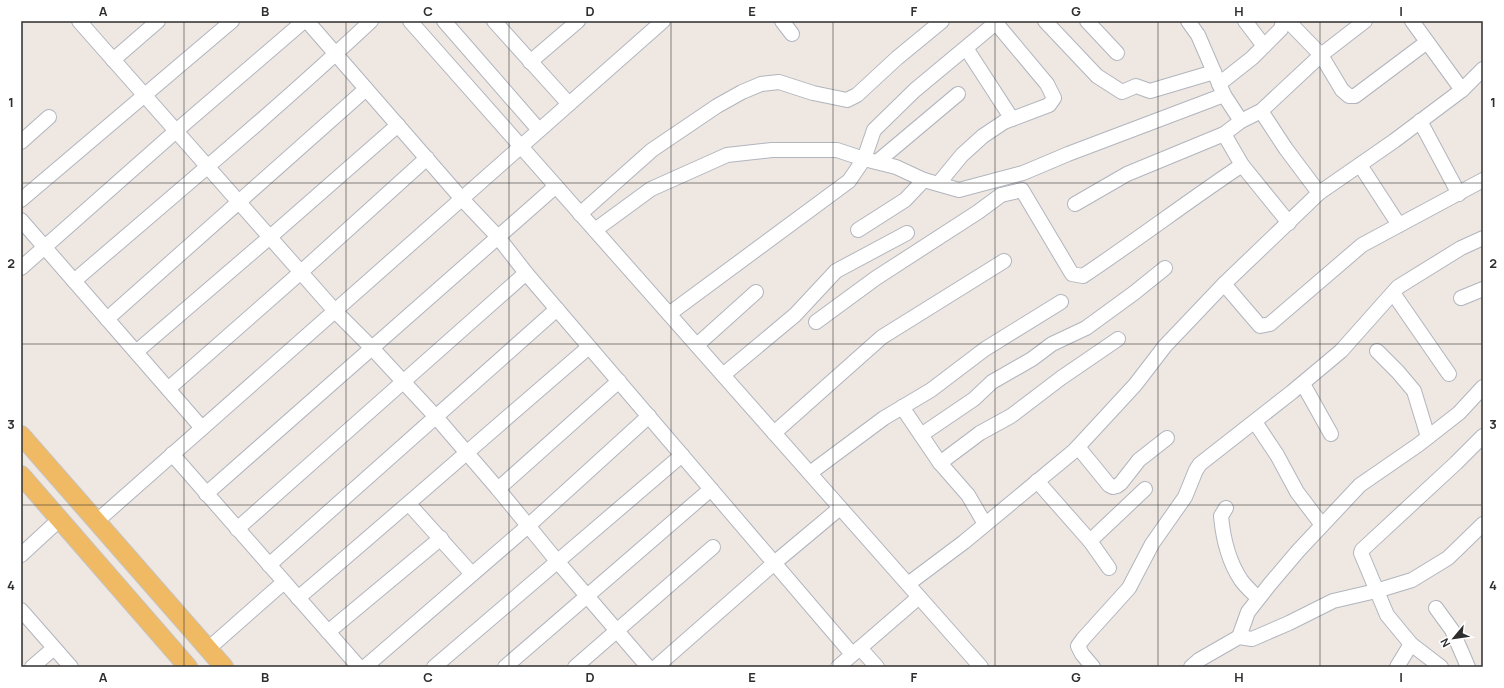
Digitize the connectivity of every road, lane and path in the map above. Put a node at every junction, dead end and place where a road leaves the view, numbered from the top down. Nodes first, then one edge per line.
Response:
1 (158, 21) edge
2 (232, 21) edge
3 (304, 21) edge
4 (307, 21) edge
5 (370, 21) edge
6 (410, 21) edge
7 (444, 21) edge
8 (578, 21) edge
9 (663, 21) edge
10 (782, 21) edge
11 (942, 21) edge
12 (1045, 21) edge
13 (1087, 21) edge
14 (1188, 21) edge
15 (1245, 21) edge
16 (1283, 21) edge
17 (1288, 21) edge
18 (1365, 21) edge
19 (997, 22) edge
20 (84, 23) edge
21 (500, 23) edge
22 (1417, 23) edge
23 (792, 34) dead end
24 (1427, 42) junction
25 (1264, 46) junction
26 (966, 48) junction
27 (1117, 53) dead end
28 (336, 54) junction
29 (1321, 55) junction
30 (114, 60) junction
31 (530, 62) junction
32 (1480, 78) edge
33 (1219, 84) junction
34 (366, 89) junction
35 (1462, 90) junction
36 (958, 94) dead end
37 (145, 95) junction
38 (569, 104) junction
39 (1261, 111) junction
40 (49, 117) dead end
41 (1012, 119) junction
42 (1240, 121) junction
43 (1420, 122) junction
44 (398, 125) junction
45 (539, 130) junction
46 (176, 131) junction
47 (1224, 134) junction
48 (21, 142) edge
49 (521, 146) junction
50 (427, 158) junction
51 (870, 160) junction
52 (1242, 165) junction
53 (1360, 165) junction
54 (208, 166) junction
55 (924, 180) junction
56 (1483, 180) edge
57 (939, 183) junction
58 (556, 186) junction
59 (1319, 193) junction
60 (1459, 194) junction
61 (462, 198) junction
62 (21, 200) edge
63 (239, 203) junction
64 (1075, 204) dead end
65 (580, 214) junction
66 (21, 220) edge
67 (1289, 222) junction
68 (1399, 225) junction
69 (595, 230) junction
70 (858, 230) dead end
71 (907, 233) dead end
72 (270, 237) junction
73 (498, 237) junction
74 (1483, 238) edge
75 (45, 247) junction
76 (1004, 261) dead end
77 (21, 268) edge
78 (1164, 268) dead end
79 (301, 272) junction
80 (526, 273) junction
81 (74, 281) junction
82 (1224, 284) junction
83 (1483, 288) edge
84 (756, 292) dead end
85 (1393, 293) junction
86 (1461, 298) dead end
87 (1061, 302) dead end
88 (557, 309) junction
89 (335, 311) junction
90 (669, 314) junction
91 (107, 319) junction
92 (816, 322) dead end
93 (1118, 339) dead end
94 (589, 346) junction
95 (697, 346) junction
96 (372, 348) junction
97 (1377, 351) dead end
98 (136, 352) junction
99 (1449, 374) dead end
100 (723, 375) junction
101 (619, 381) junction
102 (404, 382) junction
103 (1303, 384) junction
104 (1483, 387) edge
105 (168, 389) junction
106 (902, 407) junction
107 (649, 416) junction
108 (436, 417) junction
109 (1254, 422) junction
110 (202, 428) junction
111 (774, 433) junction
112 (1331, 434) dead end
113 (21, 435) edge
114 (921, 435) junction
115 (1483, 436) edge
116 (1428, 437) junction
117 (1167, 438) dead end
118 (1078, 447) junction
119 (466, 452) junction
120 (172, 454) junction
121 (682, 455) junction
122 (940, 462) junction
123 (810, 473) junction
124 (21, 475) edge
125 (1037, 481) junction
126 (498, 488) junction
127 (711, 489) junction
128 (1145, 489) dead end
129 (206, 494) junction
130 (409, 504) junction
131 (840, 508) junction
132 (1226, 508) dead end
133 (60, 519) junction
134 (96, 521) junction
135 (985, 524) junction
136 (1483, 524) edge
137 (1322, 525) junction
138 (528, 526) junction
139 (237, 529) junction
140 (441, 538) junction
141 (1090, 541) junction
142 (713, 547) dead end
143 (21, 555) edge
144 (558, 561) junction
145 (774, 563) junction
146 (269, 565) junction
147 (1109, 568) dead end
148 (472, 574) junction
149 (284, 582) junction
150 (908, 584) junction
151 (1376, 591) junction
152 (587, 595) junction
153 (919, 597) junction
154 (298, 598) junction
155 (1258, 598) junction
156 (1436, 608) dead end
157 (21, 610) edge
158 (617, 631) junction
159 (328, 632) junction
160 (1239, 637) junction
161 (1411, 644) junction
162 (54, 648) junction
163 (208, 649) junction
164 (856, 651) junction
165 (32, 667) edge
166 (71, 667) edge
167 (188, 667) edge
168 (224, 667) edge
169 (358, 667) edge
170 (365, 667) edge
171 (434, 667) edge
172 (505, 667) edge
173 (575, 667) edge
174 (648, 667) edge
175 (656, 667) edge
176 (838, 667) edge
177 (877, 667) edge
178 (981, 667) edge
179 (1094, 667) edge
180 (1191, 667) edge
181 (1397, 667) edge
182 (1441, 667) edge
183 (1468, 667) edge

1 - 30 street
2 - 37 street
3 - 46 street
4 - 28 street
5 - 28 street
6 - 49 street
7 - 45 street
8 - 31 street
9 - 38 street
10 - 23 street
11 - 65 street
12 - 33 street
13 - 27 street
14 - 33 street
15 - 25 street
16 - 25 street
17 - 29 street
18 - 29 street
19 - 26 street
19 - 41 street
20 - 30 street
21 - 31 street
22 - 24 street
24 - 29 street
24 - 35 street
25 - 33 street
26 - 41 street
26 - 51 street
28 - 34 street
28 - 54 street
29 - 39 street
30 - 37 street
31 - 38 street
32 - 35 street
33 - 42 street
33 - 57 street
34 - 44 street
34 - 63 street
35 - 43 street
36 - 51 street
37 - 46 street
37 - 62 street
38 - 45 street
39 - 42 street
39 - 59 street
40 - 48 street
41 - 57 street
42 - 47 street
43 - 53 street
43 - 60 street
44 - 50 street
44 - 72 street
45 - 49 street
46 - 54 street
46 - 75 street
47 - 52 street
47 - 64 street
49 - 58 street
49 - 61 street
50 - 61 street
50 - 79 street
51 - 55 street
51 - 69 street
51 - 90 street
52 - 67 street
52 - 92 street
53 - 59 street
53 - 68 street
54 - 63 street
54 - 81 street
55 - 57 street
55 - 70 street
56 - 60 street
58 - 65 street
58 - 73 street
59 - 67 street
60 - 68 street
61 - 73 street
61 - 89 street
63 - 72 street
63 - 91 street
65 - 69 street
66 - 75 street
67 - 82 street
68 - 82 street
69 - 90 street
71 - 100 street
72 - 79 street
72 - 98 street
73 - 80 street
73 - 96 street
74 - 85 street
75 - 77 street
75 - 81 street
76 - 111 street
78 - 114 street
79 - 89 street
79 - 105 street
80 - 88 street
80 - 102 street
81 - 91 street
82 - 118 street
83 - 86 street
84 - 95 street
85 - 99 street
85 - 103 street
87 - 106 street
88 - 94 street
88 - 108 street
89 - 96 street
89 - 110 street
90 - 95 street
91 - 98 street
93 - 122 street
94 - 101 street
94 - 119 street
95 - 100 street
96 - 102 street
96 - 129 street
97 - 116 street
98 - 105 street
100 - 111 street
101 - 107 street
101 - 126 street
102 - 108 street
102 - 139 street
103 - 109 street
103 - 112 street
104 - 116 street
105 - 110 street
106 - 114 street
106 - 123 street
107 - 121 street
107 - 138 street
108 - 119 street
108 - 146 street
109 - 137 street
109 - 179 street
110 - 120 street
111 - 123 street
113 - 134 main road
114 - 122 street
115 - 151 street
116 - 137 street
117 - 118 street
118 - 125 street
119 - 126 street
119 - 130 street
120 - 129 street
120 - 134 street
121 - 127 street
121 - 144 street
122 - 135 street
123 - 131 street
124 - 133 main road
125 - 135 street
125 - 141 street
126 - 138 street
127 - 145 street
127 - 152 street
128 - 141 street
129 - 139 street
130 - 140 street
130 - 154 street
131 - 145 street
131 - 150 street
132 - 155 street
133 - 143 street
133 - 167 main road
134 - 163 main road
135 - 150 street
136 - 151 street
137 - 155 street
138 - 144 street
138 - 148 street
139 - 146 street
140 - 148 street
140 - 159 street
141 - 147 street
142 - 158 street
144 - 152 street
144 - 171 street
145 - 164 street
145 - 175 street
146 - 149 street
148 - 170 street
149 - 154 street
149 - 163 street
150 - 153 street
151 - 160 street
151 - 161 street
152 - 158 street
152 - 172 street
153 - 164 street
153 - 178 street
154 - 159 street
155 - 160 street
156 - 183 street
157 - 162 street
158 - 173 street
158 - 174 street
159 - 169 street
160 - 180 street
161 - 181 street
161 - 182 street
162 - 165 street
162 - 166 street
163 - 168 main road
164 - 176 street
164 - 177 street

